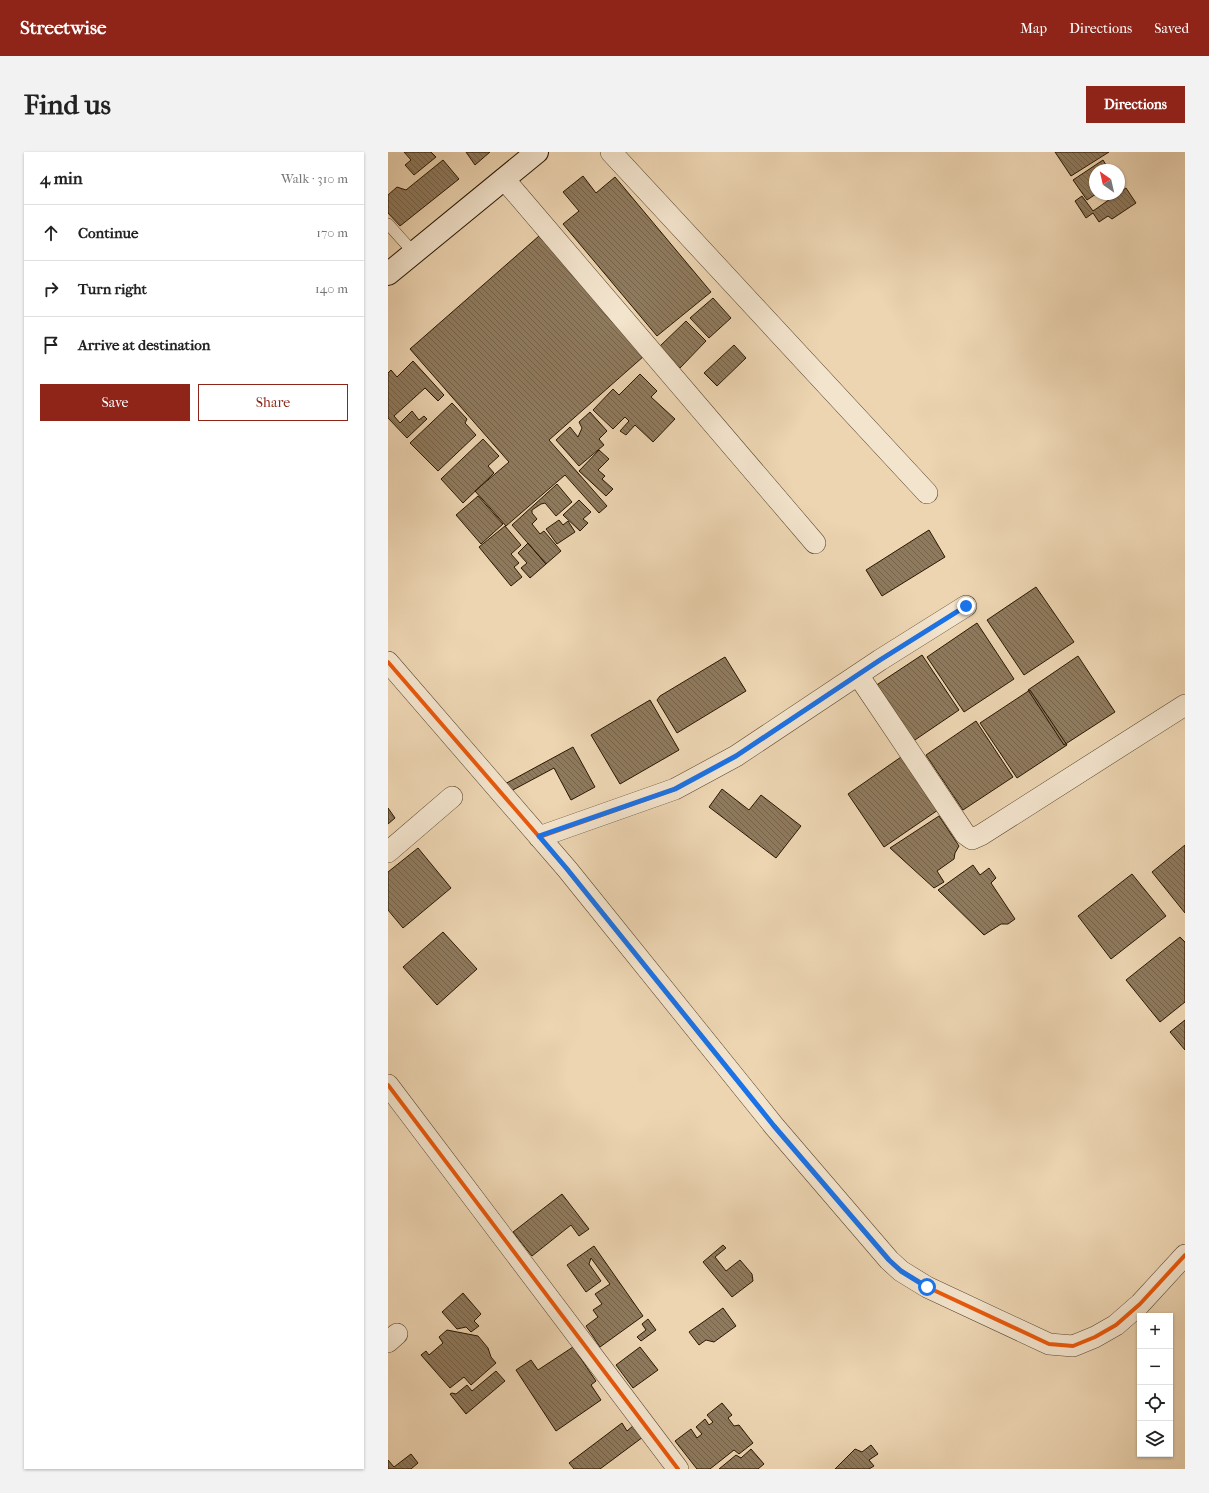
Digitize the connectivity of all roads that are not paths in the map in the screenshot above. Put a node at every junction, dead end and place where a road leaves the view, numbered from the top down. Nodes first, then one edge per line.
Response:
1 (537, 152) edge
2 (612, 152) edge
3 (504, 179) junction
4 (388, 224) edge
5 (414, 253) junction
6 (388, 274) edge
7 (927, 493) dead end
8 (815, 543) dead end
9 (966, 606) dead end
10 (388, 662) edge
11 (858, 675) junction
12 (1185, 705) edge
13 (452, 797) dead end
14 (539, 836) junction
15 (388, 852) edge
16 (388, 1085) edge
17 (1185, 1255) edge
18 (678, 1469) edge

1 - 3 main road
2 - 7 street
3 - 5 main road
3 - 8 street
4 - 5 lane
5 - 6 main road
9 - 11 street
10 - 14 street
11 - 12 street
11 - 14 street
13 - 15 street
14 - 17 street
16 - 18 street

